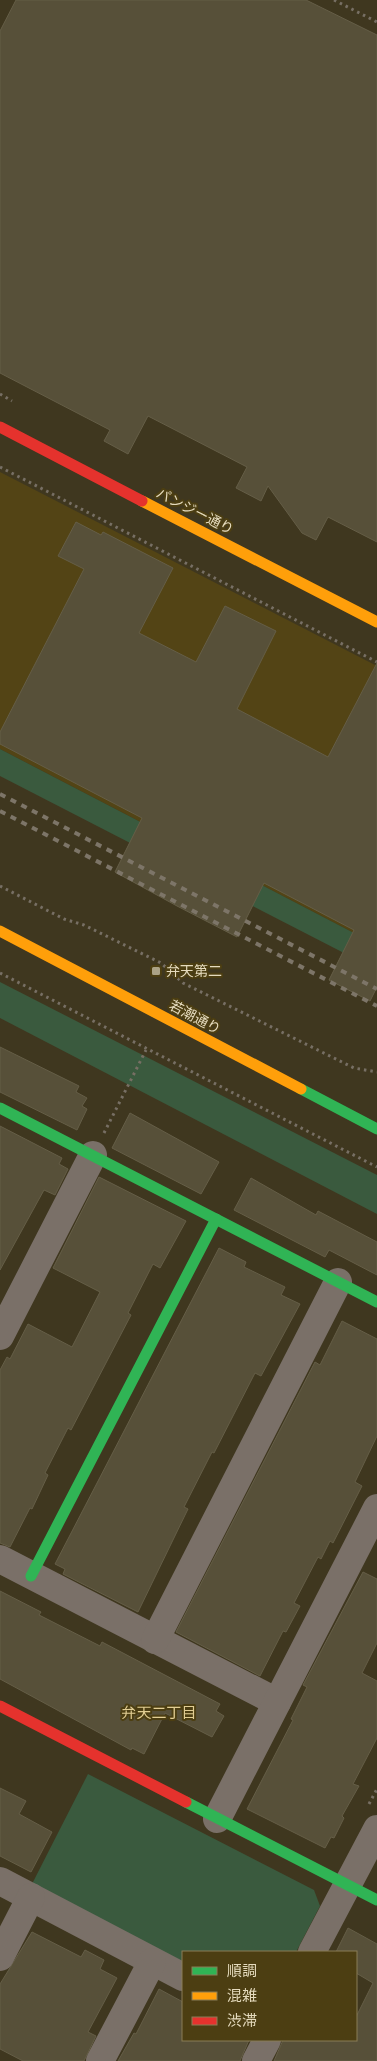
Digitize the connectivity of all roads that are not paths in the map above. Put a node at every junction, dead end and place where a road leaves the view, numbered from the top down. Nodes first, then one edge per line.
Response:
1 (0, 427) edge
2 (377, 622) edge
3 (0, 931) edge
4 (0, 1108) edge
5 (377, 1128) edge
6 (92, 1155) junction
7 (216, 1219) junction
8 (338, 1282) junction
9 (377, 1302) edge
10 (0, 1336) edge
11 (377, 1508) edge
12 (0, 1560) edge
13 (31, 1576) junction
14 (155, 1640) junction
15 (277, 1702) junction
16 (0, 1706) edge
17 (373, 1817) edge
18 (217, 1819) junction
19 (0, 1881) edge
20 (349, 1885) junction
21 (31, 1897) junction
22 (377, 1900) edge
23 (313, 1951) edge
24 (0, 1957) edge
25 (152, 1962) junction
26 (182, 1977) edge
27 (266, 2041) edge
28 (100, 2061) edge
29 (256, 2061) edge

1 - 2 street, パンジー通り
3 - 5 street, 若潮通り
4 - 6 street
6 - 7 street
6 - 10 street
7 - 8 street
7 - 13 street
8 - 9 street
8 - 14 street
11 - 15 street
12 - 13 street
13 - 14 street
14 - 15 street
15 - 18 street
16 - 18 street
17 - 20 street
18 - 20 street
19 - 21 street
20 - 22 street
20 - 23 street
21 - 24 street
21 - 25 street
25 - 26 street
25 - 28 street
27 - 29 street

